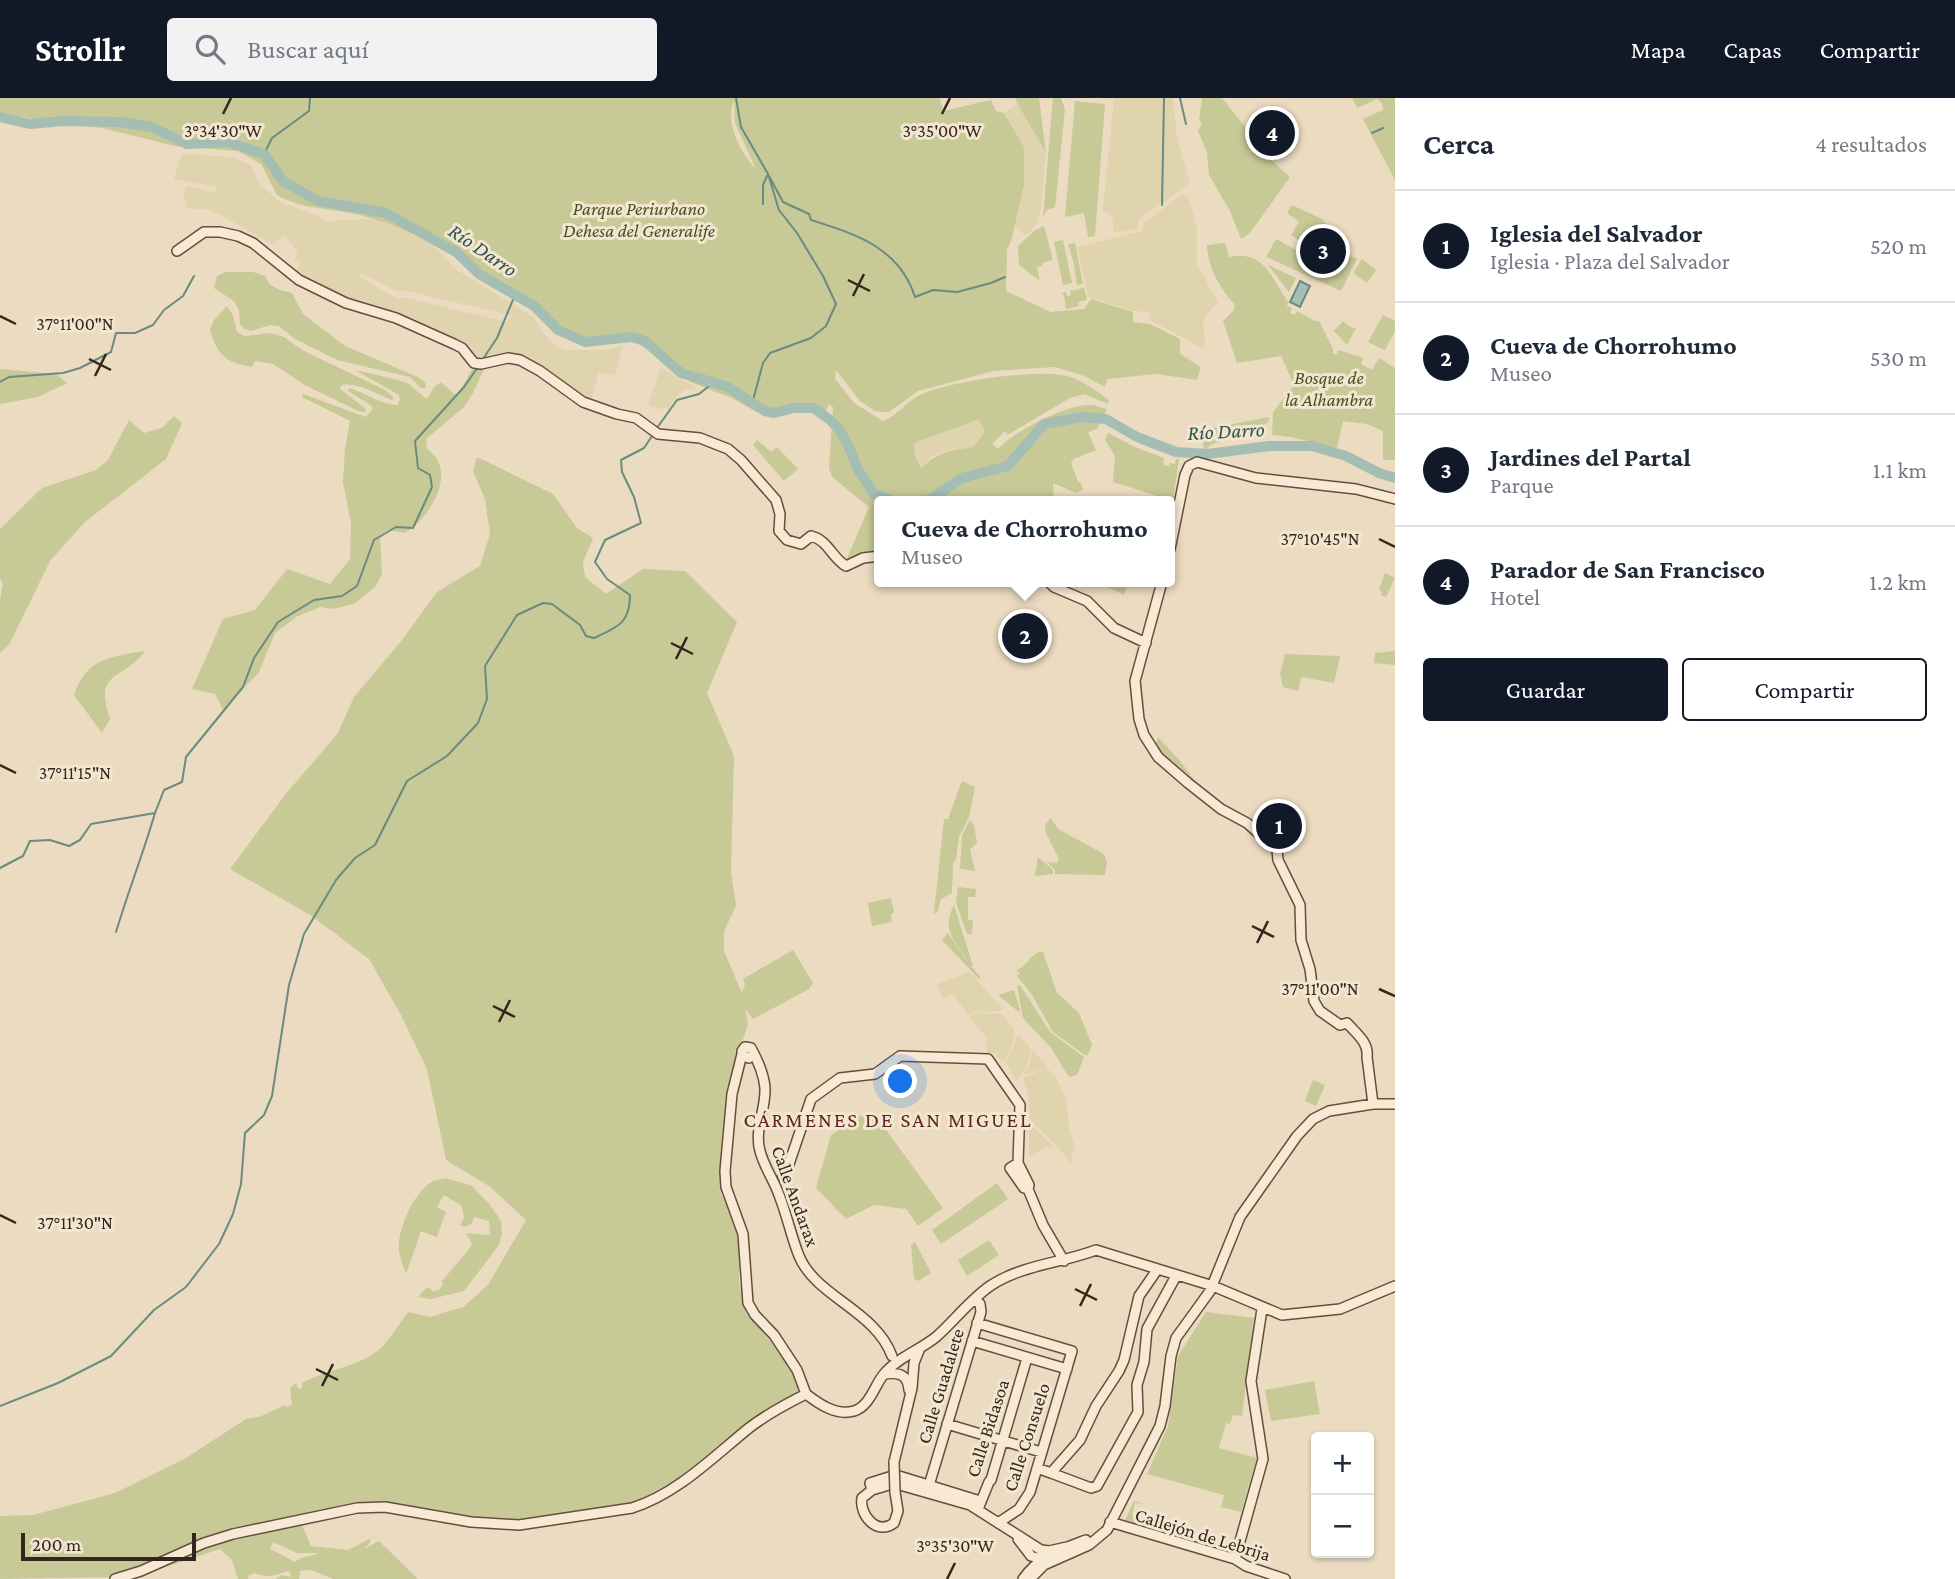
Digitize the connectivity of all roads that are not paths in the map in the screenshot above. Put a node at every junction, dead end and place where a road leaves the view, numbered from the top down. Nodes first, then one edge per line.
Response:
1 (177, 251) dead end
2 (1395, 499) edge
3 (1175, 526) edge
4 (874, 557) edge
5 (1054, 587) edge
6 (1161, 587) edge
7 (1146, 643) junction
8 (1373, 1104) junction
9 (1395, 1104) edge
10 (783, 1177) junction
11 (772, 1178) junction
12 (777, 1189) junction
13 (1064, 1261) junction
14 (1157, 1270) junction
15 (1176, 1276) junction
16 (1213, 1286) junction
17 (1395, 1286) edge
18 (975, 1299) junction
19 (1262, 1309) junction
20 (977, 1323) junction
21 (972, 1341) junction
22 (1027, 1358) junction
23 (902, 1363) junction
24 (1066, 1369) junction
25 (806, 1394) junction
26 (947, 1424) junction
27 (1003, 1441) junction
28 (1041, 1452) junction
29 (1037, 1468) junction
30 (1051, 1473) junction
31 (894, 1483) junction
32 (928, 1488) junction
33 (979, 1505) junction
34 (1109, 1524) junction
35 (1002, 1526) junction
36 (1024, 1539) junction
37 (1070, 1549) junction
38 (1235, 1559) junction
39 (1039, 1561) junction
40 (115, 1579) edge
41 (1026, 1579) edge
42 (1286, 1579) edge

1 - 4 street
2 - 3 street
5 - 7 street
6 - 7 street
7 - 8 street
8 - 9 street
8 - 16 street
10 - 11 street
10 - 12 street
10 - 13 street
11 - 12 street, Calle Andarax
11 - 25 street, Calle Andarax
12 - 23 street, Calle Andarax
13 - 14 street
13 - 18 street
14 - 15 street
14 - 30 street
15 - 16 street
15 - 30 street
16 - 19 street
16 - 34 street
17 - 19 street
18 - 20 street, Calle Guadalete
18 - 23 street
19 - 38 street
20 - 21 street, Calle Guadalete
20 - 24 street, Calle Consuelo
21 - 22 street
21 - 26 street, Calle Guadalete
22 - 24 street
22 - 27 street, Calle Bidasoa
23 - 25 street
23 - 31 street, bridge
24 - 28 street, Calle Consuelo
25 - 40 street
26 - 27 street
26 - 32 street, Calle Guadalete
27 - 28 street
27 - 33 street, Calle Bidasoa
28 - 29 street, Calle Consuelo
29 - 30 street
29 - 35 street, Calle Consuelo
31 - 31 street
31 - 32 street
32 - 33 street
33 - 35 street
34 - 37 street
34 - 38 street, Callejón de Lebrija
35 - 36 street
35 - 39 street
35 - 41 street
36 - 37 street
36 - 39 street
37 - 39 street
37 - 41 street
38 - 42 street, Callejón de Lebrija
39 - 41 street

